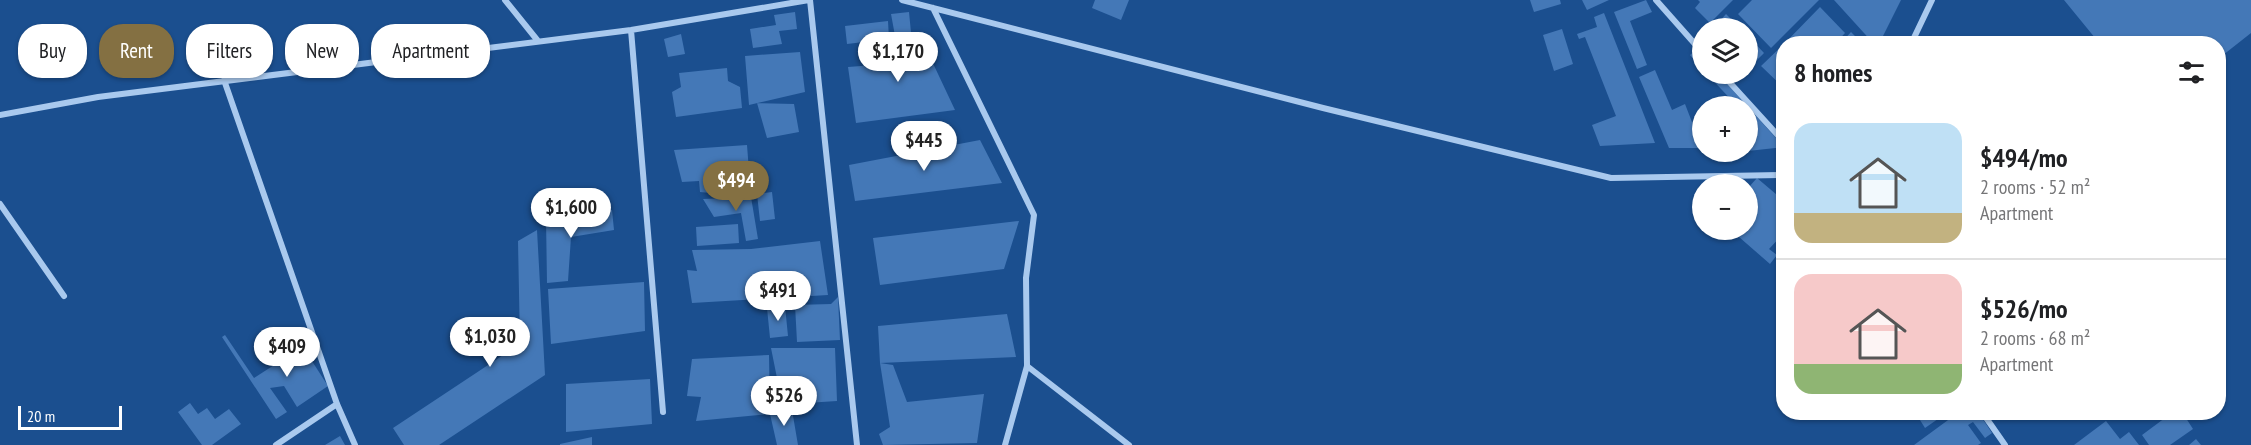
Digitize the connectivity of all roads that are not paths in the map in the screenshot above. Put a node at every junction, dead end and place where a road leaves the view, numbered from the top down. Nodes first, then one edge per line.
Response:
1 (505, 0) edge
2 (809, 0) edge
3 (902, 0) edge
4 (1656, 0) edge
5 (1932, 0) edge
6 (933, 8) junction
7 (631, 30) junction
8 (1915, 36) edge
9 (1692, 41) edge
10 (538, 42) junction
11 (224, 80) junction
12 (1731, 84) edge
13 (0, 114) edge
14 (1776, 133) edge
15 (1776, 175) edge
16 (0, 204) edge
17 (64, 296) dead end
18 (1027, 366) junction
19 (337, 404) junction
20 (663, 412) dead end
21 (1988, 420) edge
22 (276, 445) edge
23 (355, 445) edge
24 (856, 445) edge
25 (1005, 445) edge
26 (1129, 445) edge
27 (2005, 445) edge

1 - 10 street
2 - 7 street
2 - 24 street
3 - 6 street
4 - 9 street
5 - 8 street
6 - 15 street
6 - 18 street
7 - 10 street
7 - 20 street
10 - 11 street
11 - 13 street
11 - 19 street
12 - 14 street
16 - 17 street
18 - 25 street
18 - 26 street
19 - 22 street
19 - 23 street
21 - 27 street

